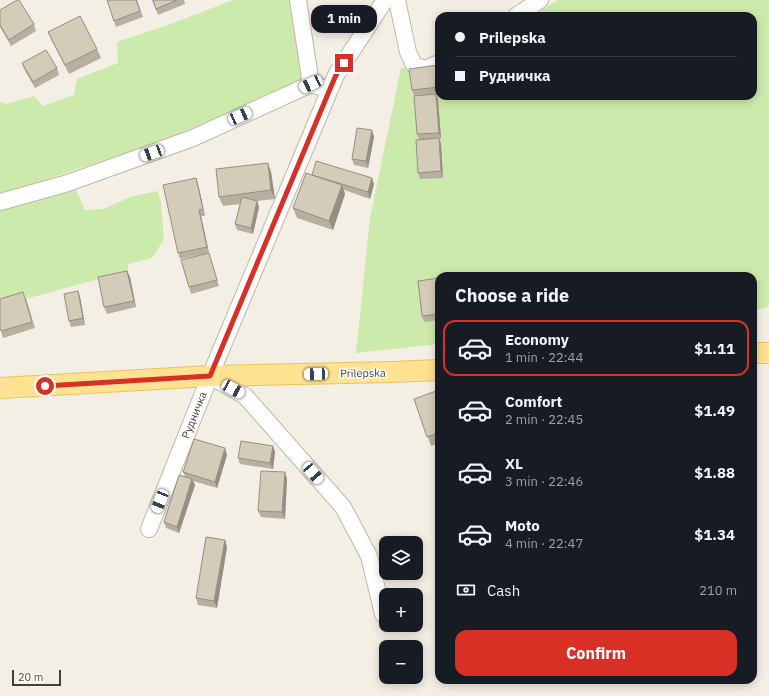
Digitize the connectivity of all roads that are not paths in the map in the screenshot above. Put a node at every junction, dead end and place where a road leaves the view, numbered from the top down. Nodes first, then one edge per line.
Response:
1 (298, 0) edge
2 (386, 0) edge
3 (397, 0) edge
4 (540, 0) edge
5 (522, 12) edge
6 (435, 65) edge
7 (311, 84) junction
8 (330, 89) junction
9 (0, 202) edge
10 (757, 353) edge
11 (769, 354) edge
12 (435, 370) edge
13 (210, 376) junction
14 (0, 388) edge
15 (149, 529) dead end
16 (379, 597) edge

1 - 7 street
2 - 8 street, Рудничка
3 - 6 street
4 - 5 street
7 - 8 street
7 - 9 street
8 - 13 street, Рудничка
10 - 11 main road
12 - 13 main road, Prilepska
13 - 14 main road, Prilepska
13 - 15 street, Рудничка
13 - 16 street

